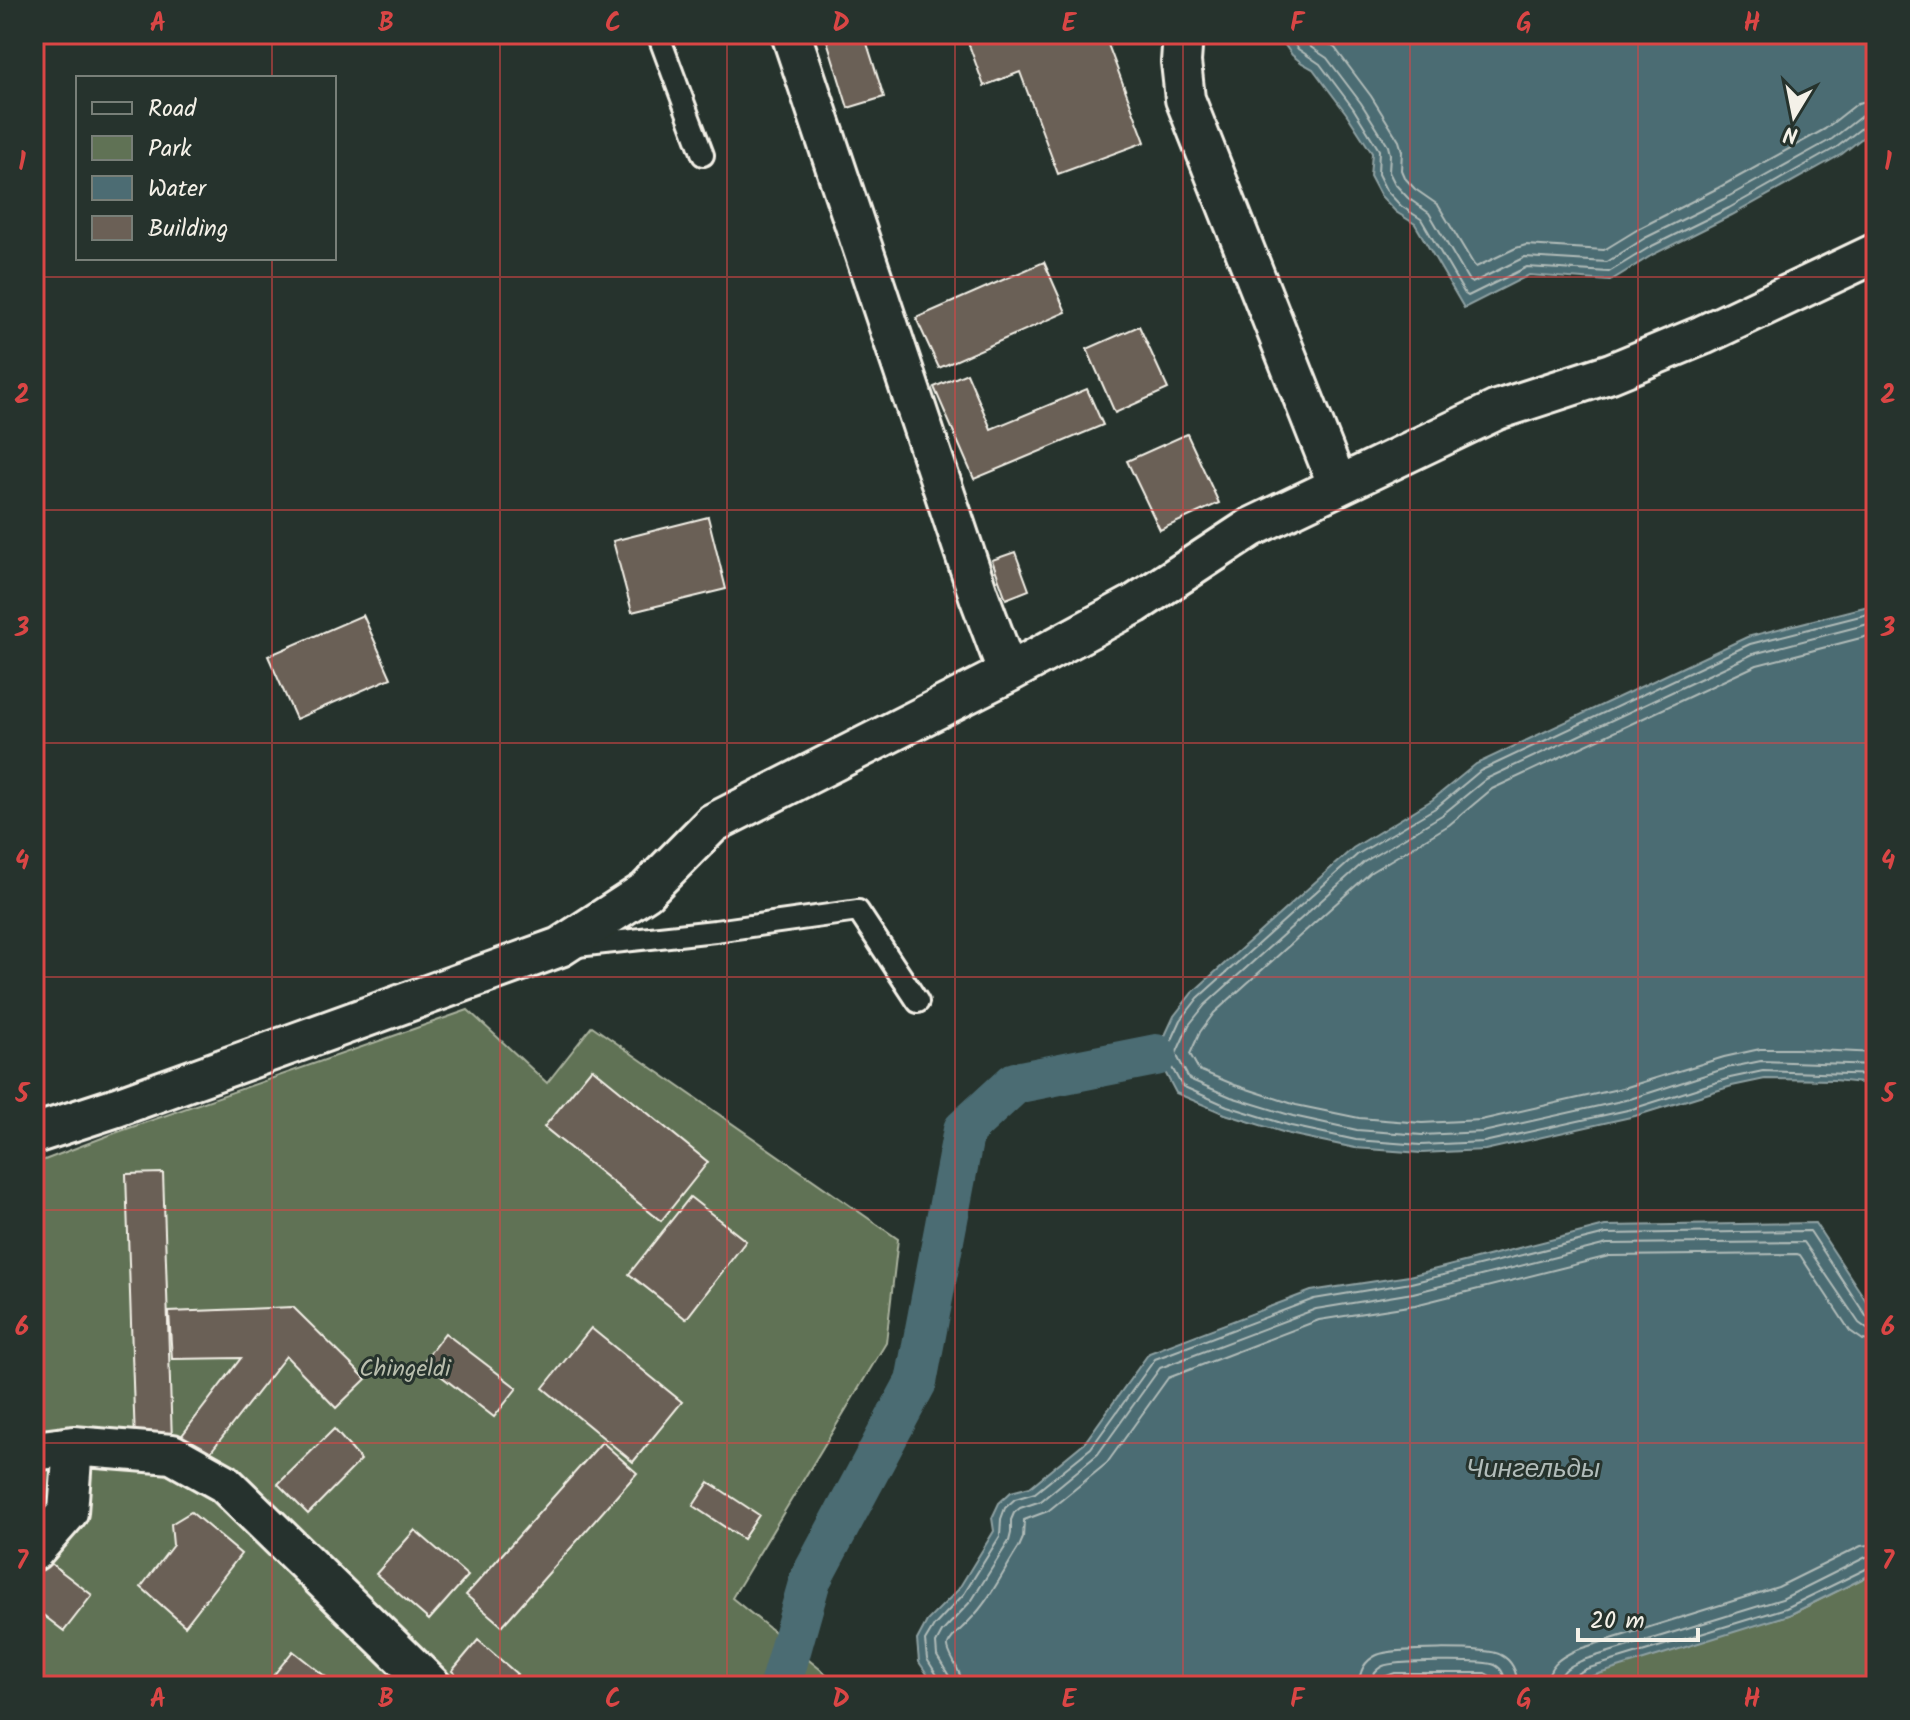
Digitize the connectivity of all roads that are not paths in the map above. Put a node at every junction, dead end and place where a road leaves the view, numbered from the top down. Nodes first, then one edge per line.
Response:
1 (658, 34) edge
2 (791, 34) edge
3 (1183, 34) edge
4 (703, 155) dead end
5 (1876, 253) edge
6 (1338, 486) junction
7 (1008, 673) junction
8 (560, 947) junction
9 (918, 1002) dead end
10 (34, 1134) edge
11 (73, 1446) junction
12 (34, 1451) edge
13 (34, 1551) edge
14 (410, 1679) edge

1 - 4 lane
2 - 7 street
3 - 6 street
5 - 6 street
6 - 7 street
7 - 8 street
8 - 9 lane
8 - 10 street
11 - 12 street
11 - 13 street
11 - 14 street

